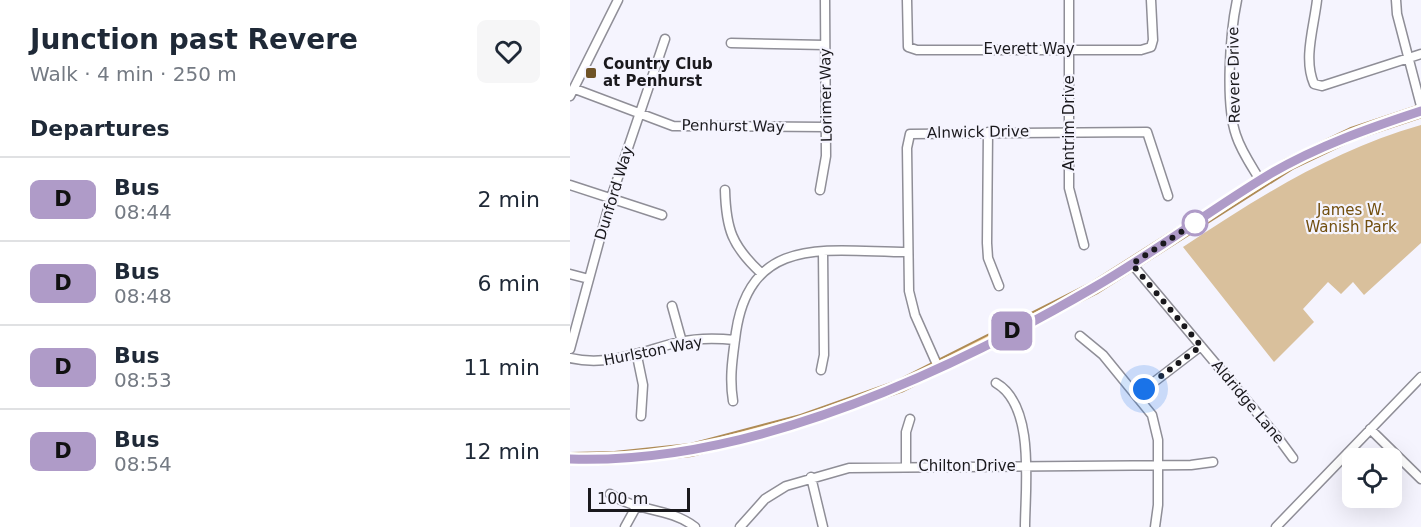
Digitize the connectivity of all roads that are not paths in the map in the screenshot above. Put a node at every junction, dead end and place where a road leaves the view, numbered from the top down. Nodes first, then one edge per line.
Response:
1 (618, 0) edge
2 (825, 0) edge
3 (907, 0) edge
4 (1069, 0) edge
5 (1151, 0) edge
6 (1237, 0) edge
7 (1317, 0) edge
8 (1396, 0) edge
9 (665, 39) dead end
10 (731, 43) dead end
11 (825, 45) junction
12 (1069, 49) junction
13 (1421, 54) edge
14 (1408, 58) junction
15 (572, 92) edge
16 (1421, 106) edge
17 (1421, 111) edge
18 (640, 114) junction
19 (826, 127) junction
20 (988, 132) junction
21 (1069, 132) junction
22 (1260, 180) junction
23 (570, 185) edge
24 (725, 190) dead end
25 (820, 190) dead end
26 (1168, 196) dead end
27 (611, 198) junction
28 (662, 215) dead end
29 (1084, 245) dead end
30 (823, 252) junction
31 (908, 252) junction
32 (1132, 264) junction
33 (761, 273) junction
34 (570, 274) edge
35 (589, 279) junction
36 (999, 286) dead end
37 (672, 306) dead end
38 (1080, 336) dead end
39 (735, 340) junction
40 (682, 342) junction
41 (1201, 346) junction
42 (570, 349) edge
43 (637, 356) junction
44 (570, 358) edge
45 (939, 369) junction
46 (821, 370) dead end
47 (1421, 377) edge
48 (996, 383) dead end
49 (1137, 394) junction
50 (733, 401) dead end
51 (641, 416) dead end
52 (910, 420) dead end
53 (1370, 429) junction
54 (1293, 458) dead end
55 (570, 459) edge
56 (1213, 462) dead end
57 (1158, 465) junction
58 (906, 466) junction
59 (1025, 466) junction
60 (811, 477) junction
61 (1421, 478) edge
62 (610, 494) dead end
63 (636, 507) junction
64 (626, 527) edge
65 (695, 527) edge
66 (740, 527) edge
67 (823, 527) edge
68 (1025, 527) edge
69 (1155, 527) edge
70 (1276, 527) edge

1 - 15 street
2 - 11 street, Lorimer Way
3 - 12 street, Everett Way
4 - 12 street, Antrim Drive
5 - 12 street, Everett Way
6 - 22 street, Revere Drive
7 - 14 street
8 - 14 street
9 - 18 street, Dunford Way
10 - 11 street
11 - 19 street, Lorimer Way
12 - 21 street, Antrim Drive
13 - 14 street
14 - 16 street
15 - 18 street, Penhurst Way
17 - 22 main road
18 - 19 street, Penhurst Way
18 - 27 street, Dunford Way
19 - 25 street, Lorimer Way
20 - 21 street, Alnwick Drive
20 - 31 street, Alnwick Drive
20 - 36 street
21 - 26 street, Alnwick Drive
21 - 29 street, Antrim Drive
22 - 32 main road
23 - 27 street
24 - 33 street
27 - 28 street
27 - 35 street, Dunford Way
30 - 31 street
30 - 33 street
30 - 46 street
31 - 45 street, Alnwick Drive
32 - 41 street, Aldridge Lane
32 - 45 main road
33 - 39 street
34 - 35 street
35 - 42 street, Dunford Way
37 - 40 street
38 - 49 street
39 - 40 street, Hurlston Way
39 - 50 street
40 - 43 street, Hurlston Way
41 - 49 street
41 - 54 street, Aldridge Lane
43 - 44 street, Hurlston Way
43 - 51 street
45 - 55 main road
47 - 53 street
48 - 59 street
49 - 57 street
52 - 58 street
53 - 61 street
53 - 70 street
56 - 57 street, Chilton Drive
57 - 59 street, Chilton Drive
57 - 69 street
58 - 59 street, Chilton Drive
58 - 60 street, Chilton Drive
59 - 68 street
60 - 66 street, Chilton Drive
60 - 67 street
62 - 63 street
63 - 64 street
63 - 65 street

